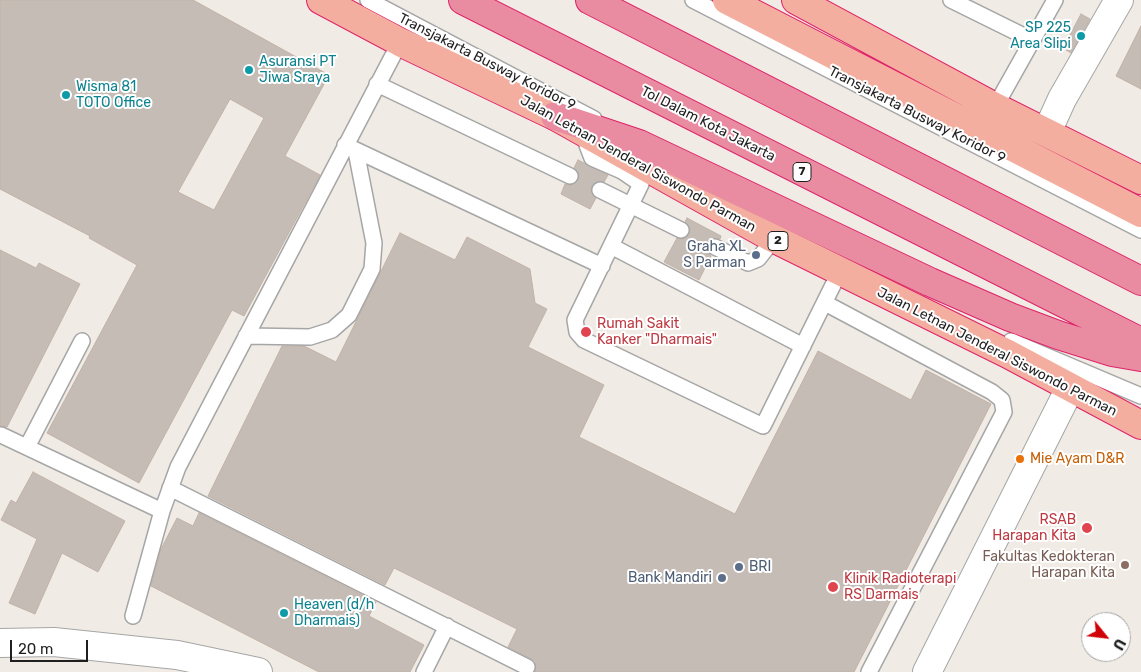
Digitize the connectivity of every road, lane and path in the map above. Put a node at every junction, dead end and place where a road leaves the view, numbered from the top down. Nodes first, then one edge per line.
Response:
1 (321, 0) edge
2 (368, 0) edge
3 (463, 0) edge
4 (590, 0) edge
5 (693, 0) edge
6 (727, 0) edge
7 (951, 0) edge
8 (1056, 0) edge
9 (1119, 0) edge
10 (799, 2) edge
11 (506, 10) edge
12 (864, 38) junction
13 (1032, 40) junction
14 (400, 42) junction
15 (822, 50) junction
16 (378, 84) junction
17 (995, 107) junction
18 (555, 116) junction
19 (1047, 132) junction
20 (590, 134) junction
21 (639, 144) junction
22 (350, 148) junction
23 (570, 176) dead end
24 (1141, 180) edge
25 (600, 190) dead end
26 (632, 205) junction
27 (1141, 214) edge
28 (681, 230) dead end
29 (1141, 230) edge
30 (771, 237) junction
31 (611, 246) junction
32 (715, 247) dead end
33 (602, 266) junction
34 (839, 273) junction
35 (1141, 281) edge
36 (825, 303) junction
37 (246, 336) junction
38 (82, 341) dead end
39 (1141, 342) edge
40 (803, 346) junction
41 (1141, 357) edge
42 (1070, 388) junction
43 (1141, 396) edge
44 (1141, 425) edge
45 (1, 435) dead end
46 (27, 447) junction
47 (170, 488) junction
48 (162, 511) junction
49 (132, 616) dead end
50 (447, 626) junction
51 (0, 643) edge
52 (527, 668) dead end
53 (258, 672) edge
54 (424, 672) edge
55 (869, 672) edge
56 (927, 672) edge

1 - 14 highway, Jalan Letnan Jenderal Siswondo Parman / 2
2 - 21 lane, Transjakarta Busway Koridor 9
3 - 11 highway, Tol Dalam Kota Jakarta / 7
4 - 35 highway
5 - 29 lane, Transjakarta Busway Koridor 9
6 - 15 highway
7 - 13 lane
8 - 13 lane
9 - 19 street
10 - 12 highway
10 - 15 highway
11 - 39 highway, Tol Dalam Kota Jakarta / 7
12 - 15 highway
12 - 17 highway
13 - 17 lane
14 - 16 lane
14 - 18 highway, Jalan Letnan Jenderal Siswondo Parman / 2
15 - 27 highway
16 - 22 lane
16 - 23 lane
17 - 19 highway
18 - 20 highway, Jalan Letnan Jenderal Siswondo Parman / 2
18 - 21 highway
19 - 24 highway
20 - 26 lane
20 - 30 highway, Jalan Letnan Jenderal Siswondo Parman / 2
21 - 41 highway
21 - 43 lane, Transjakarta Busway Koridor 9
22 - 33 lane
22 - 37 lane
22 - 37 lane
25 - 26 lane
26 - 28 lane
26 - 31 lane
30 - 32 lane
30 - 34 highway, Jalan Letnan Jenderal Siswondo Parman / 2
31 - 33 lane
31 - 40 lane
33 - 40 lane
34 - 36 lane
34 - 42 highway, Jalan Letnan Jenderal Siswondo Parman / 2
36 - 40 lane
36 - 55 lane
37 - 47 lane
38 - 46 lane
42 - 44 highway, Jalan Letnan Jenderal Siswondo Parman / 2
42 - 56 street
45 - 46 lane
46 - 48 lane
47 - 48 lane
47 - 50 lane
48 - 49 lane
50 - 52 lane
50 - 54 lane
51 - 53 street

